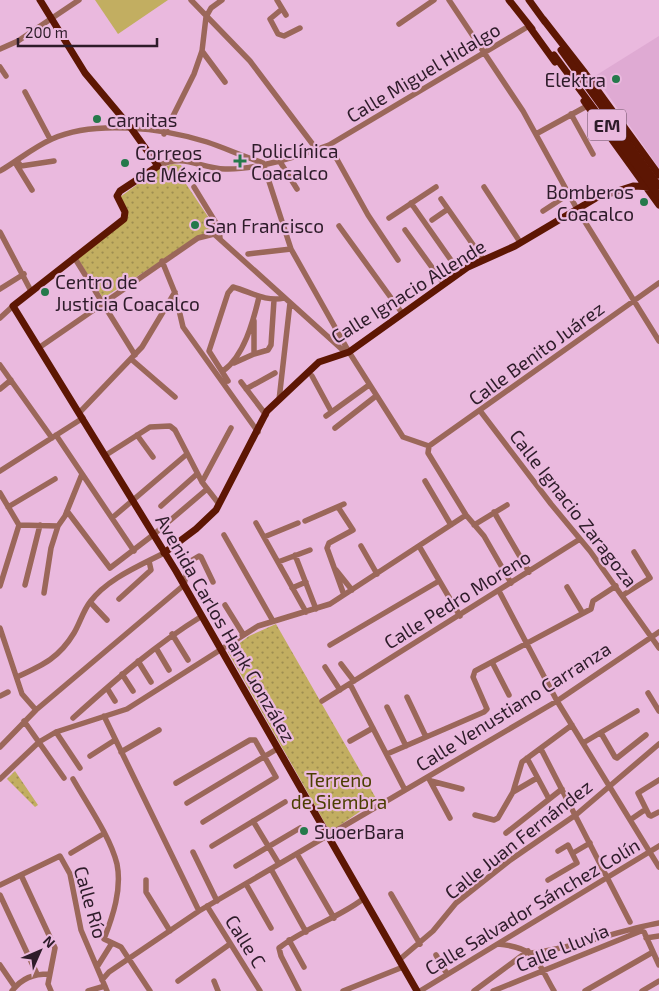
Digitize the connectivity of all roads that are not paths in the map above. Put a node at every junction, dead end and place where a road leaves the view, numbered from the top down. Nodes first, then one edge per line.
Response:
1 (40, 0) edge
2 (80, 0) edge
3 (191, 0) edge
4 (222, 0) edge
5 (277, 0) edge
6 (434, 0) edge
7 (449, 0) edge
8 (509, 0) edge
9 (529, 0) edge
10 (282, 9) junction
11 (286, 15) dead end
12 (206, 17) junction
13 (546, 18) junction
14 (52, 19) junction
15 (398, 24) dead end
16 (530, 26) junction
17 (300, 28) dead end
18 (0, 49) edge
19 (202, 51) junction
20 (486, 53) junction
21 (0, 67) edge
22 (6, 76) dead end
23 (225, 82) dead end
24 (25, 92) dead end
25 (587, 106) junction
26 (571, 114) junction
27 (130, 128) junction
28 (164, 134) junction
29 (536, 134) junction
30 (50, 139) junction
31 (329, 145) junction
32 (637, 145) junction
33 (317, 150) junction
34 (593, 154) dead end
35 (623, 154) junction
36 (278, 160) junction
37 (54, 161) dead end
38 (16, 162) junction
39 (262, 163) junction
40 (158, 166) junction
41 (0, 171) edge
42 (659, 176) edge
43 (659, 186) edge
44 (194, 187) dead end
45 (436, 187) dead end
46 (484, 187) dead end
47 (647, 187) junction
48 (32, 190) dead end
49 (297, 190) dead end
50 (569, 194) junction
51 (659, 196) edge
52 (441, 199) dead end
53 (411, 203) junction
54 (659, 206) edge
55 (448, 209) junction
56 (577, 209) junction
57 (543, 211) dead end
58 (389, 218) dead end
59 (432, 220) dead end
60 (339, 226) dead end
61 (405, 230) dead end
62 (0, 232) edge
63 (220, 238) junction
64 (520, 242) junction
65 (291, 249) junction
66 (248, 254) dead end
67 (74, 258) junction
68 (398, 260) dead end
69 (483, 260) junction
70 (162, 261) junction
71 (460, 273) junction
72 (24, 274) junction
73 (659, 283) edge
74 (444, 284) junction
75 (0, 290) edge
76 (32, 291) junction
77 (175, 292) junction
78 (259, 297) junction
79 (284, 298) junction
80 (274, 300) junction
81 (634, 302) junction
82 (102, 303) junction
83 (290, 303) junction
84 (13, 306) junction
85 (402, 313) junction
86 (0, 318) edge
87 (254, 318) junction
88 (659, 341) edge
89 (40, 346) junction
90 (347, 352) junction
91 (254, 354) junction
92 (133, 357) junction
93 (234, 363) junction
94 (0, 365) edge
95 (222, 371) junction
96 (275, 373) dead end
97 (312, 376) dead end
98 (11, 380) junction
99 (228, 381) dead end
100 (241, 382) dead end
101 (369, 385) junction
102 (0, 389) edge
103 (246, 389) junction
104 (174, 396) dead end
105 (376, 396) junction
106 (279, 400) junction
107 (332, 411) junction
108 (481, 412) junction
109 (81, 415) junction
110 (266, 415) junction
111 (326, 416) dead end
112 (231, 428) dead end
113 (335, 428) dead end
114 (258, 432) junction
115 (137, 435) junction
116 (54, 437) junction
117 (429, 446) junction
118 (186, 454) junction
119 (106, 455) junction
120 (153, 457) dead end
121 (0, 471) edge
122 (82, 474) junction
123 (197, 474) junction
124 (55, 479) dead end
125 (425, 481) dead end
126 (202, 482) junction
127 (207, 489) junction
128 (0, 493) edge
129 (133, 501) junction
130 (219, 504) junction
131 (507, 505) dead end
132 (161, 506) dead end
133 (8, 507) junction
134 (67, 511) junction
135 (494, 512) junction
136 (466, 515) junction
137 (112, 518) junction
138 (305, 521) dead end
139 (256, 523) dead end
140 (298, 523) dead end
141 (19, 525) junction
142 (40, 525) junction
143 (451, 525) junction
144 (474, 525) junction
145 (58, 526) junction
146 (224, 534) dead end
147 (153, 535) junction
148 (264, 537) junction
149 (580, 539) junction
150 (361, 546) dead end
151 (419, 546) junction
152 (310, 550) dead end
153 (134, 551) junction
154 (634, 552) dead end
155 (164, 553) junction
156 (295, 555) junction
157 (149, 561) junction
158 (278, 562) junction
159 (334, 569) junction
160 (529, 572) junction
161 (377, 574) junction
162 (439, 580) junction
163 (213, 582) dead end
164 (306, 582) junction
165 (511, 583) junction
166 (25, 585) dead end
167 (184, 585) junction
168 (0, 586) edge
169 (616, 586) junction
170 (292, 588) junction
171 (567, 588) dead end
172 (352, 590) junction
173 (499, 590) junction
174 (44, 593) dead end
175 (344, 595) junction
176 (623, 595) junction
177 (119, 599) dead end
178 (90, 602) junction
179 (226, 605) dead end
180 (316, 608) junction
181 (306, 612) junction
182 (582, 612) junction
183 (202, 616) junction
184 (460, 616) junction
185 (107, 620) dead end
186 (273, 621) junction
187 (0, 628) edge
188 (659, 632) edge
189 (172, 634) junction
190 (243, 634) junction
191 (651, 637) junction
192 (527, 643) junction
193 (330, 644) dead end
194 (156, 648) junction
195 (659, 648) edge
196 (220, 649) junction
197 (188, 660) dead end
198 (138, 661) junction
199 (492, 662) junction
200 (341, 664) dead end
201 (325, 667) dead end
202 (169, 670) dead end
203 (122, 674) junction
204 (17, 677) junction
205 (151, 682) dead end
206 (352, 682) junction
207 (106, 688) junction
208 (340, 690) junction
209 (133, 691) dead end
210 (8, 692) dead end
211 (648, 693) dead end
212 (509, 695) dead end
213 (0, 696) edge
214 (407, 697) dead end
215 (114, 701) dead end
216 (322, 701) dead end
217 (557, 701) junction
218 (387, 707) dead end
219 (658, 707) edge
220 (36, 710) junction
221 (637, 711) dead end
222 (104, 716) junction
223 (73, 718) dead end
224 (24, 721) junction
225 (572, 725) junction
226 (373, 728) junction
227 (159, 730) dead end
228 (56, 732) junction
229 (601, 732) junction
230 (646, 735) dead end
231 (426, 737) junction
232 (115, 740) junction
233 (350, 741) dead end
234 (40, 742) junction
235 (583, 743) junction
236 (659, 744) edge
237 (406, 746) junction
238 (0, 747) edge
239 (277, 749) junction
240 (541, 749) junction
241 (121, 752) junction
242 (387, 754) junction
243 (90, 756) dead end
244 (264, 757) junction
245 (527, 758) junction
246 (80, 768) dead end
247 (1, 775) edge
248 (64, 778) dead end
249 (73, 778) dead end
250 (537, 778) junction
251 (430, 779) junction
252 (659, 780) edge
253 (176, 783) dead end
254 (609, 787) junction
255 (462, 789) dead end
256 (562, 789) junction
257 (406, 790) junction
258 (513, 792) junction
259 (549, 800) junction
260 (285, 802) dead end
261 (187, 803) dead end
262 (646, 809) junction
263 (659, 812) edge
264 (576, 814) junction
265 (476, 815) dead end
266 (450, 818) dead end
267 (630, 820) junction
268 (253, 821) junction
269 (203, 822) dead end
270 (300, 828) dead end
271 (506, 833) dead end
272 (104, 834) junction
273 (327, 836) junction
274 (590, 843) junction
275 (212, 846) dead end
276 (659, 846) edge
277 (268, 847) junction
278 (558, 851) dead end
279 (650, 851) junction
280 (193, 852) dead end
281 (71, 853) dead end
282 (573, 853) junction
283 (297, 854) junction
284 (279, 864) junction
285 (236, 866) dead end
286 (659, 867) edge
287 (271, 869) junction
288 (21, 875) junction
289 (608, 876) junction
290 (146, 880) dead end
291 (548, 880) dead end
292 (246, 884) junction
293 (0, 885) edge
294 (391, 894) dead end
295 (0, 895) edge
296 (364, 899) junction
297 (217, 900) junction
298 (207, 906) junction
299 (199, 911) junction
300 (334, 918) junction
301 (630, 922) dead end
302 (659, 924) edge
303 (271, 928) dead end
304 (170, 931) junction
305 (306, 932) junction
306 (659, 936) edge
307 (646, 938) junction
308 (289, 940) junction
309 (112, 943) junction
310 (230, 944) junction
311 (420, 944) junction
312 (498, 944) junction
313 (530, 952) junction
314 (653, 952) junction
315 (436, 955) dead end
316 (129, 959) junction
317 (401, 963) junction
318 (0, 965) edge
319 (659, 965) edge
320 (97, 967) junction
321 (304, 967) dead end
322 (542, 971) junction
323 (6, 974) junction
324 (37, 974) junction
325 (49, 974) junction
326 (447, 974) junction
327 (0, 977) edge
328 (102, 980) junction
329 (178, 981) dead end
330 (214, 981) dead end
331 (659, 981) edge
332 (355, 984) junction
333 (13, 989) edge
334 (106, 989) edge
335 (51, 991) edge
336 (88, 991) edge
337 (150, 991) edge
338 (218, 991) edge
339 (260, 991) edge
340 (299, 991) edge
341 (343, 991) edge
342 (358, 991) edge
343 (418, 991) edge
344 (474, 991) edge
345 (493, 991) edge
346 (554, 991) edge
347 (585, 991) edge
348 (642, 991) edge

1 - 14 main road
2 - 14 street
3 - 12 street
4 - 12 street
5 - 10 street
6 - 15 street
7 - 20 street
8 - 16 main road, EM
9 - 13 main road, EM
10 - 11 street
10 - 17 street
12 - 19 street
12 - 33 street
13 - 32 main road
13 - 43 main road, EM, bridge
14 - 18 street
14 - 27 main road
16 - 20 street, Calle Miguel Hidalgo
16 - 25 main road
16 - 51 main road, EM, bridge
19 - 23 street
19 - 28 street
20 - 29 street
20 - 31 street, Calle Miguel Hidalgo
21 - 22 street
24 - 30 street
25 - 26 street
25 - 35 main road
26 - 29 street
26 - 34 street
27 - 28 street
27 - 30 street
27 - 40 main road
28 - 39 street
29 - 50 street
30 - 38 street
31 - 33 street, Calle Miguel Hidalgo
31 - 68 street
32 - 35 main road
32 - 42 main road
33 - 36 street, Calle Miguel Hidalgo
35 - 47 main road
36 - 39 street, Calle Miguel Hidalgo
36 - 49 street
37 - 38 street
38 - 41 street
38 - 48 street
39 - 40 street, Calle Miguel Hidalgo
39 - 65 street
40 - 67 main road
42 - 47 main road
43 - 47 main road, Calle Ignacio Allende
44 - 63 street
45 - 53 street
46 - 64 street
47 - 54 main road
47 - 56 main road, Calle Ignacio Allende
50 - 56 street
50 - 57 street
52 - 55 street
53 - 58 street
53 - 71 street
55 - 59 street
55 - 69 street
56 - 64 main road, Calle Ignacio Allende
56 - 81 street
60 - 85 street
61 - 74 street
62 - 72 street
63 - 70 street
63 - 79 street
64 - 69 main road, Calle Ignacio Allende
65 - 66 street
65 - 90 street
67 - 76 main road
67 - 82 street
69 - 71 main road, Calle Ignacio Allende
70 - 77 street
70 - 82 street
71 - 74 main road, Calle Ignacio Allende
72 - 75 street
72 - 76 street
73 - 81 street, Calle Benito Juárez
74 - 85 main road, Calle Ignacio Allende
76 - 84 main road
77 - 92 street
77 - 114 street
78 - 80 street
78 - 87 street
78 - 95 street
79 - 80 street
79 - 83 street
80 - 91 street
81 - 88 street
81 - 108 street, Calle Benito Juárez
82 - 89 street
82 - 92 street
83 - 90 street
83 - 106 street
84 - 86 street
84 - 89 main road, Avenida Carlos Hank González
85 - 90 main road, Calle Ignacio Allende
87 - 91 street
87 - 93 street
89 - 109 main road, Avenida Carlos Hank González
90 - 101 street
90 - 106 main road, Calle Ignacio Allende
91 - 93 street
92 - 104 street
92 - 109 street
93 - 95 street
94 - 98 street
95 - 99 street
96 - 103 street
97 - 107 street
98 - 102 street
98 - 116 street
100 - 103 street
101 - 105 street
101 - 107 street
103 - 110 street
105 - 113 street
105 - 117 street
106 - 110 main road, Calle Ignacio Allende
107 - 111 street
108 - 117 street, Calle Benito Juárez
108 - 149 street, Calle Ignacio Zaragoza
109 - 116 street
109 - 119 main road, Avenida Carlos Hank González
110 - 114 main road, Calle Ignacio Allende
112 - 126 street
114 - 130 main road, Calle Ignacio Allende
115 - 118 street
115 - 119 street
115 - 120 street
116 - 121 street
116 - 122 street
117 - 136 street
118 - 123 street
118 - 129 street
119 - 129 main road, Avenida Carlos Hank González
122 - 134 street
122 - 137 street
123 - 126 street
123 - 132 street
124 - 133 street
125 - 143 street
126 - 127 street
127 - 130 street
127 - 147 street
128 - 133 street
129 - 137 street
129 - 147 main road, Avenida Carlos Hank González
130 - 155 main road, Calle Ignacio Allende
131 - 135 street
133 - 141 street
134 - 145 street
134 - 153 street
135 - 144 street
135 - 160 street
136 - 143 street
136 - 144 street
137 - 153 street
138 - 159 street
139 - 148 street
140 - 148 street
141 - 142 street
141 - 168 street
142 - 145 street
142 - 166 street
143 - 151 street
144 - 165 street
145 - 174 street
146 - 186 street
147 - 153 street
147 - 155 main road, Avenida Carlos Hank González
148 - 158 street
149 - 160 street, Calle Pedro Moreno
149 - 169 street, Calle Ignacio Zaragoza
150 - 161 street
151 - 161 street
151 - 162 street
152 - 156 street
154 - 176 street
155 - 157 street
155 - 167 main road, Avenida Carlos Hank González
156 - 158 street
156 - 164 street
157 - 177 street
157 - 178 street
158 - 170 street
159 - 172 street
159 - 175 street
160 - 165 street, Calle Pedro Moreno
161 - 172 street
162 - 184 street
162 - 193 street
163 - 167 street
164 - 170 street
164 - 180 street
165 - 173 street, Calle Pedro Moreno
167 - 183 main road, Avenida Carlos Hank González
167 - 220 street
169 - 176 street, Calle Ignacio Zaragoza
169 - 182 street
170 - 181 street
171 - 182 street
172 - 175 street
173 - 184 street, Calle Pedro Moreno
173 - 192 street
175 - 180 street
176 - 191 street, Calle Ignacio Zaragoza
178 - 185 street
178 - 204 street
179 - 190 street
180 - 181 street
181 - 186 street
182 - 192 street
183 - 189 street
183 - 196 main road, Avenida Carlos Hank González
184 - 206 street, Calle Pedro Moreno
186 - 190 street
187 - 204 street
188 - 191 street, Calle Venustiano Carranza
189 - 194 street
189 - 197 street
190 - 196 street
191 - 195 street, Calle Ignacio Zaragoza
191 - 217 street, Calle Venustiano Carranza
192 - 199 street
192 - 217 street
194 - 198 street
194 - 202 street
196 - 222 street
196 - 239 main road, Avenida Carlos Hank González
198 - 203 street
198 - 205 street
199 - 212 street
199 - 231 street
200 - 206 street
201 - 208 street
203 - 207 street
203 - 209 street
204 - 220 street
206 - 208 street, Calle Pedro Moreno
206 - 226 street
207 - 215 street
207 - 223 street
208 - 216 street, Calle Pedro Moreno
210 - 213 street
211 - 219 street
214 - 231 street
217 - 225 street
217 - 251 street, Calle Venustiano Carranza
218 - 237 street
220 - 224 street
221 - 229 street
222 - 228 street
222 - 232 street
224 - 234 street
224 - 238 street
225 - 235 street
225 - 240 street
226 - 233 street
226 - 242 street
227 - 241 street
228 - 234 street
228 - 246 street
229 - 230 street
229 - 235 street
231 - 237 street
232 - 241 street
232 - 243 street
234 - 247 street
234 - 248 street
235 - 254 street
236 - 254 street, Calle Juan Fernández
237 - 242 street
239 - 244 street
239 - 273 main road, Avenida Carlos Hank González
240 - 245 street
240 - 256 street
241 - 299 street
242 - 257 street
244 - 253 street
244 - 261 street
244 - 269 street
245 - 250 street
245 - 258 street
249 - 272 street
250 - 258 street
250 - 259 street
251 - 255 street
251 - 257 street, Calle Venustiano Carranza
251 - 266 street
252 - 262 street
254 - 264 street, Calle Juan Fernández
254 - 267 street
256 - 259 street
256 - 264 street
257 - 273 street, Calle Venustiano Carranza
258 - 265 street
259 - 271 street
260 - 268 street
262 - 263 street
262 - 267 street
264 - 274 street
264 - 311 street, Calle Juan Fernández
267 - 279 street
268 - 275 street
268 - 277 street
270 - 277 street
272 - 281 street
272 - 309 street
273 - 283 street, Calle Venustiano Carranza
273 - 296 main road, Avenida Carlos Hank González
274 - 282 street
274 - 289 street
276 - 279 street, Calle Salvador Sánchez Colín
277 - 284 street
277 - 285 street
278 - 282 street
279 - 286 street
279 - 289 street, Calle Salvador Sánchez Colín
280 - 297 street
282 - 291 street
283 - 284 street, Calle Venustiano Carranza
283 - 300 street
284 - 287 street, Calle Venustiano Carranza
287 - 292 street, Calle Venustiano Carranza
287 - 305 street
288 - 293 street, Calle Río
288 - 320 street, Calle Río
288 - 325 street
289 - 301 street
289 - 312 street, Calle Salvador Sánchez Colín
290 - 304 street
292 - 297 street, Calle Venustiano Carranza
292 - 303 street
294 - 311 street
295 - 324 street
296 - 300 street
296 - 317 main road, Avenida Carlos Hank González
297 - 298 street, Calle Venustiano Carranza
298 - 299 street, Calle Venustiano Carranza
298 - 310 street, Calle C
299 - 304 street, Calle Venustiano Carranza
300 - 305 street
302 - 313 street
304 - 316 street, Calle Venustiano Carranza
305 - 308 street
306 - 307 street
307 - 314 street
307 - 322 street, Calle Lluvia
308 - 321 street
308 - 340 street
309 - 316 street
309 - 320 street
310 - 329 street
310 - 339 street, Calle C
311 - 317 street, Calle Juan Fernández
312 - 313 street
312 - 326 street, Calle Salvador Sánchez Colín
313 - 322 street
313 - 344 street, Calle Lluvia
314 - 319 street
314 - 347 street
315 - 326 street
316 - 328 street, Calle Venustiano Carranza
316 - 337 street
317 - 332 street, Calle Juan Fernández
317 - 343 main road, Avenida Carlos Hank González
318 - 323 street
320 - 328 street, Calle Río
322 - 345 street, Calle Lluvia
322 - 346 street
323 - 327 street
323 - 333 street
324 - 325 street
324 - 333 street
325 - 335 street
326 - 343 street, Calle Salvador Sánchez Colín
328 - 334 street, Calle Río
330 - 338 street
331 - 348 street
332 - 341 street, Calle Juan Fernández
332 - 342 street
334 - 336 street

